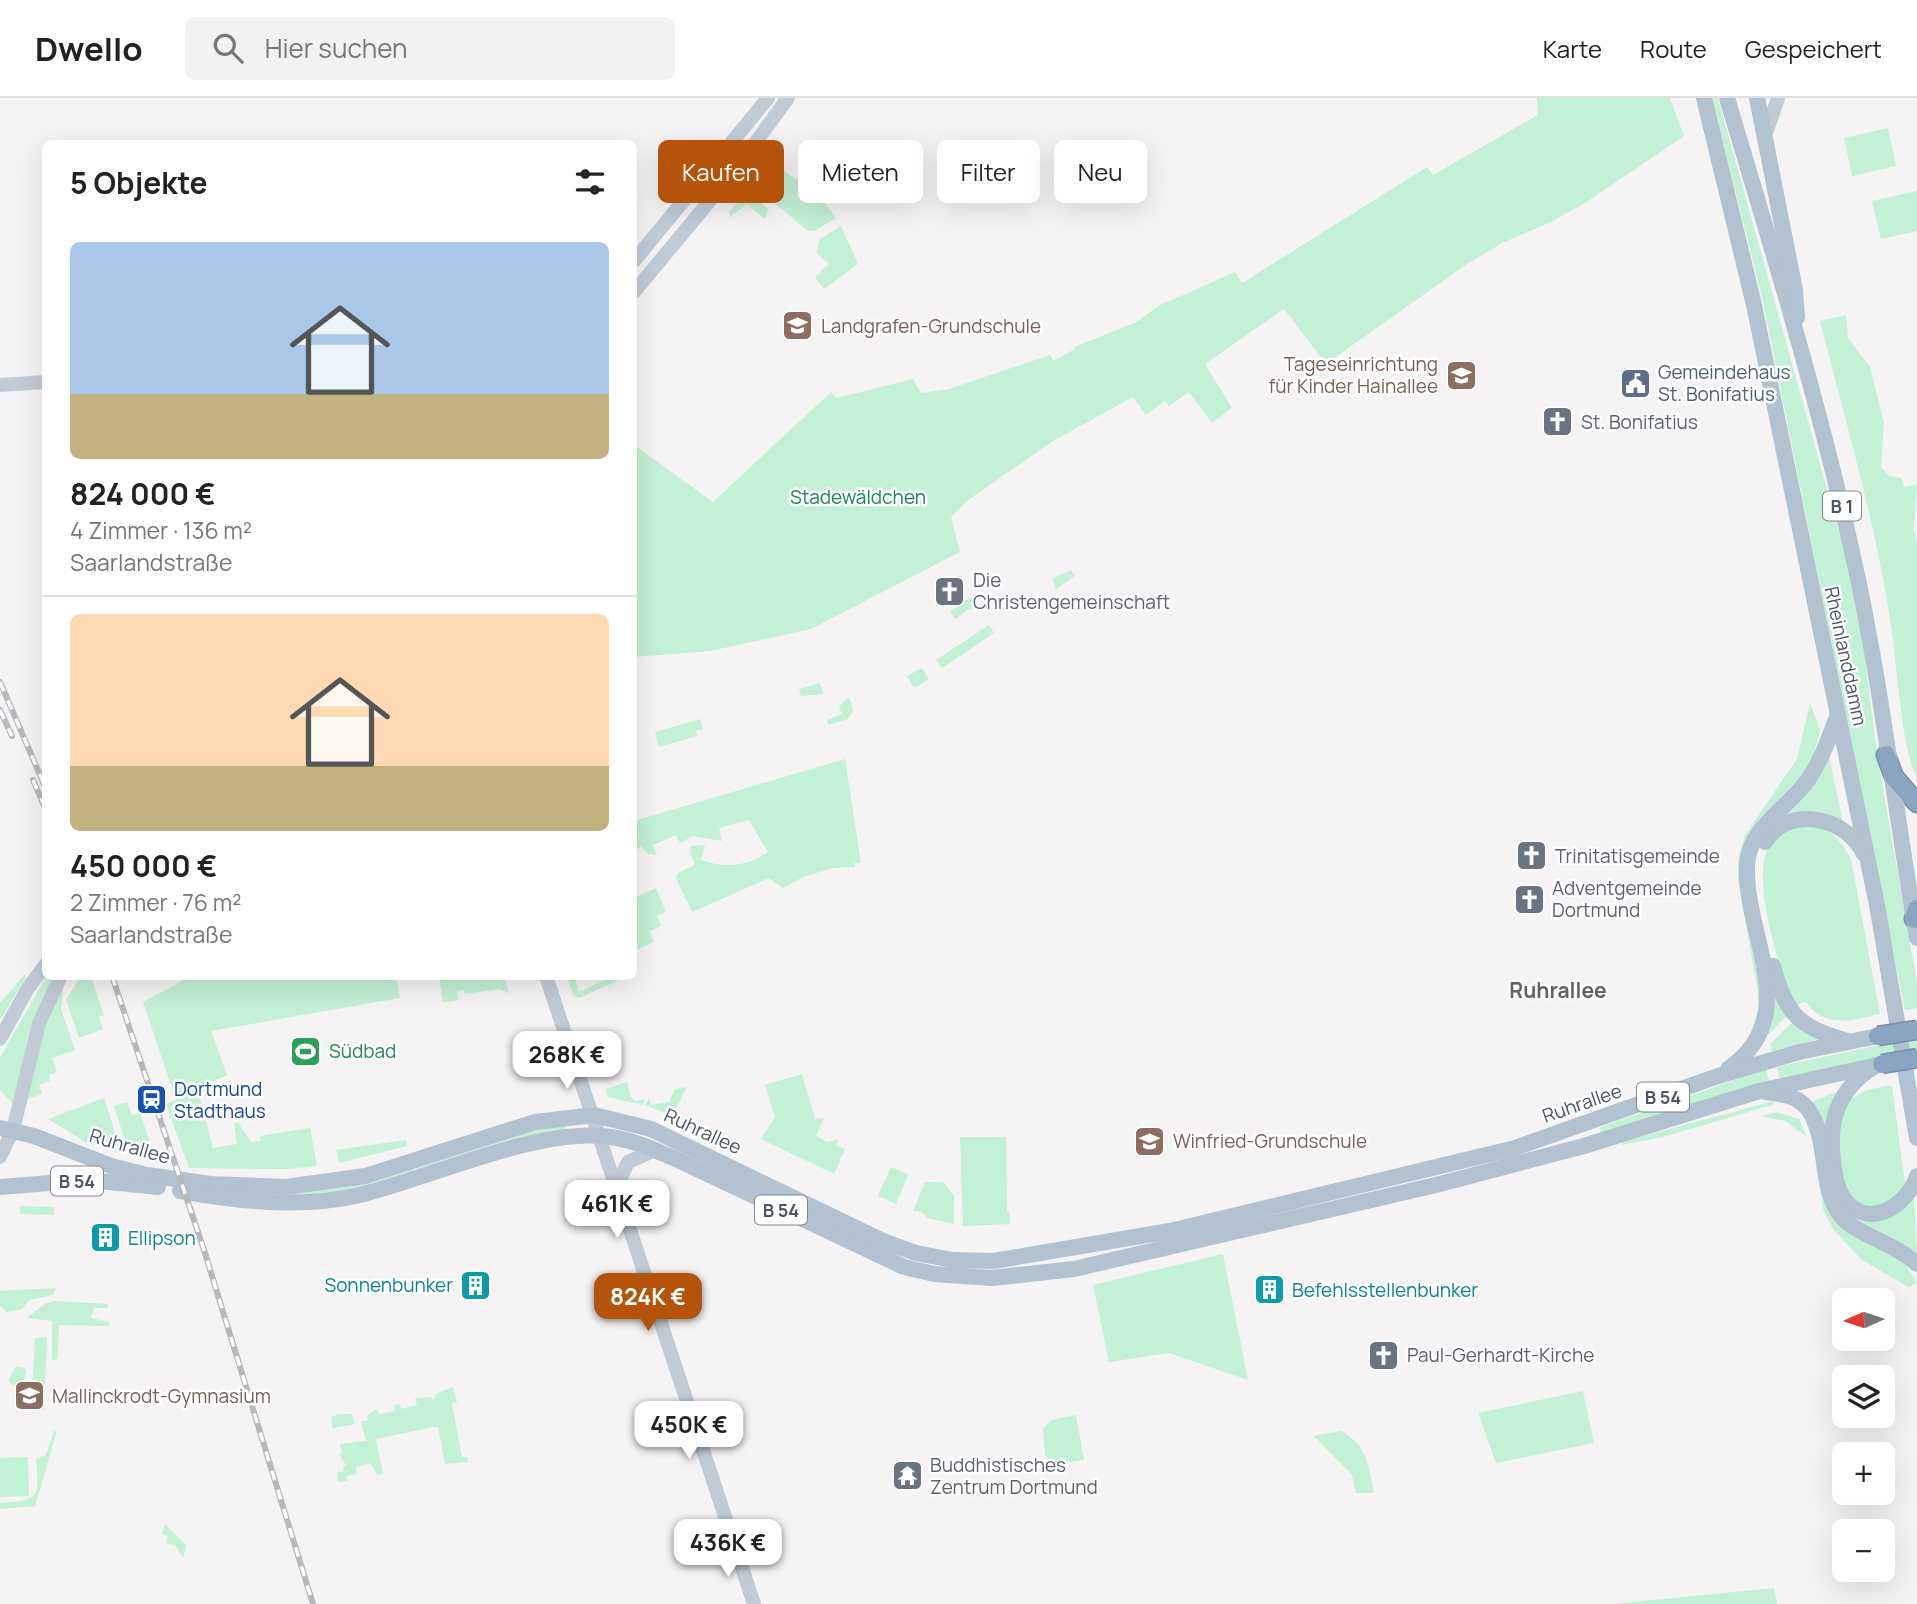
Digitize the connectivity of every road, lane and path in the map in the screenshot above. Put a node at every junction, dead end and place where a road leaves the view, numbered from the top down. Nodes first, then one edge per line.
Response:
1 (768, 98) edge
2 (788, 98) edge
3 (1694, 98) edge
4 (1704, 98) edge
5 (1727, 98) edge
6 (1757, 98) edge
7 (1778, 98) edge
8 (1765, 136) junction
9 (1725, 184) junction
10 (659, 228) junction
11 (637, 243) edge
12 (637, 257) edge
13 (637, 288) edge
14 (1798, 340) junction
15 (42, 375) edge
16 (29, 381) junction
17 (42, 382) edge
18 (0, 384) edge
19 (1837, 717) junction
20 (1886, 755) junction
21 (1917, 803) edge
22 (1870, 870) junction
23 (1915, 914) edge
24 (1917, 938) edge
25 (42, 971) edge
26 (59, 980) edge
27 (548, 980) edge
28 (1917, 1030) edge
29 (0, 1039) edge
30 (1864, 1039) junction
31 (1917, 1058) edge
32 (1875, 1066) junction
33 (1718, 1076) junction
34 (1759, 1091) junction
35 (594, 1115) junction
36 (1594, 1122) junction
37 (7, 1129) edge
38 (601, 1136) junction
39 (1917, 1138) edge
40 (1584, 1146) junction
41 (654, 1150) junction
42 (0, 1157) edge
43 (1917, 1177) edge
44 (618, 1184) junction
45 (0, 1187) edge
46 (1258, 1209) junction
47 (1262, 1226) junction
48 (1917, 1264) edge
49 (754, 1604) edge

1 - 10 main road
2 - 13 main road
3 - 9 main road, Rheinlanddamm
4 - 9 main road, Rheinlanddamm / B 1
5 - 14 main road, Rheinlanddamm / B 1
6 - 8 main road, Rheinlanddamm
7 - 8 main road
8 - 14 main road, Rheinlanddamm
9 - 19 main road, Rheinlanddamm / B 1
10 - 11 main road
10 - 12 main road
14 - 20 main road, Rheinlanddamm / B 1
15 - 16 main road
16 - 17 main road
16 - 18 main road
19 - 22 main road, Rheinlanddamm / B 1
19 - 33 main road
20 - 21 highway
20 - 23 main road, Rheinlanddamm / B 1
22 - 30 main road
22 - 39 main road, Rheinlanddamm / B 1
23 - 24 main road, Rheinlanddamm / B 1
25 - 29 main road
26 - 37 main road
27 - 35 main road
28 - 30 highway, Ruhrallee / B 54, bridge
30 - 33 main road, Ruhrallee / B 54
31 - 32 highway, Ruhrallee / B 54, bridge
32 - 34 main road, Ruhrallee / B 54
32 - 43 main road
33 - 36 main road, Ruhrallee / B 54
34 - 40 main road, Ruhrallee / B 54
34 - 48 main road
35 - 37 main road, Ruhrallee / B 54
35 - 38 main road
35 - 46 main road, Ruhrallee / B 54
36 - 40 main road
36 - 46 main road, Ruhrallee / B 54
37 - 42 main road
38 - 41 main road, Ruhrallee / B 54
38 - 44 main road
38 - 45 main road, Ruhrallee / B 54
40 - 47 main road, Ruhrallee / B 54
41 - 44 main road
41 - 47 main road, Ruhrallee / B 54
44 - 49 main road
46 - 47 main road

